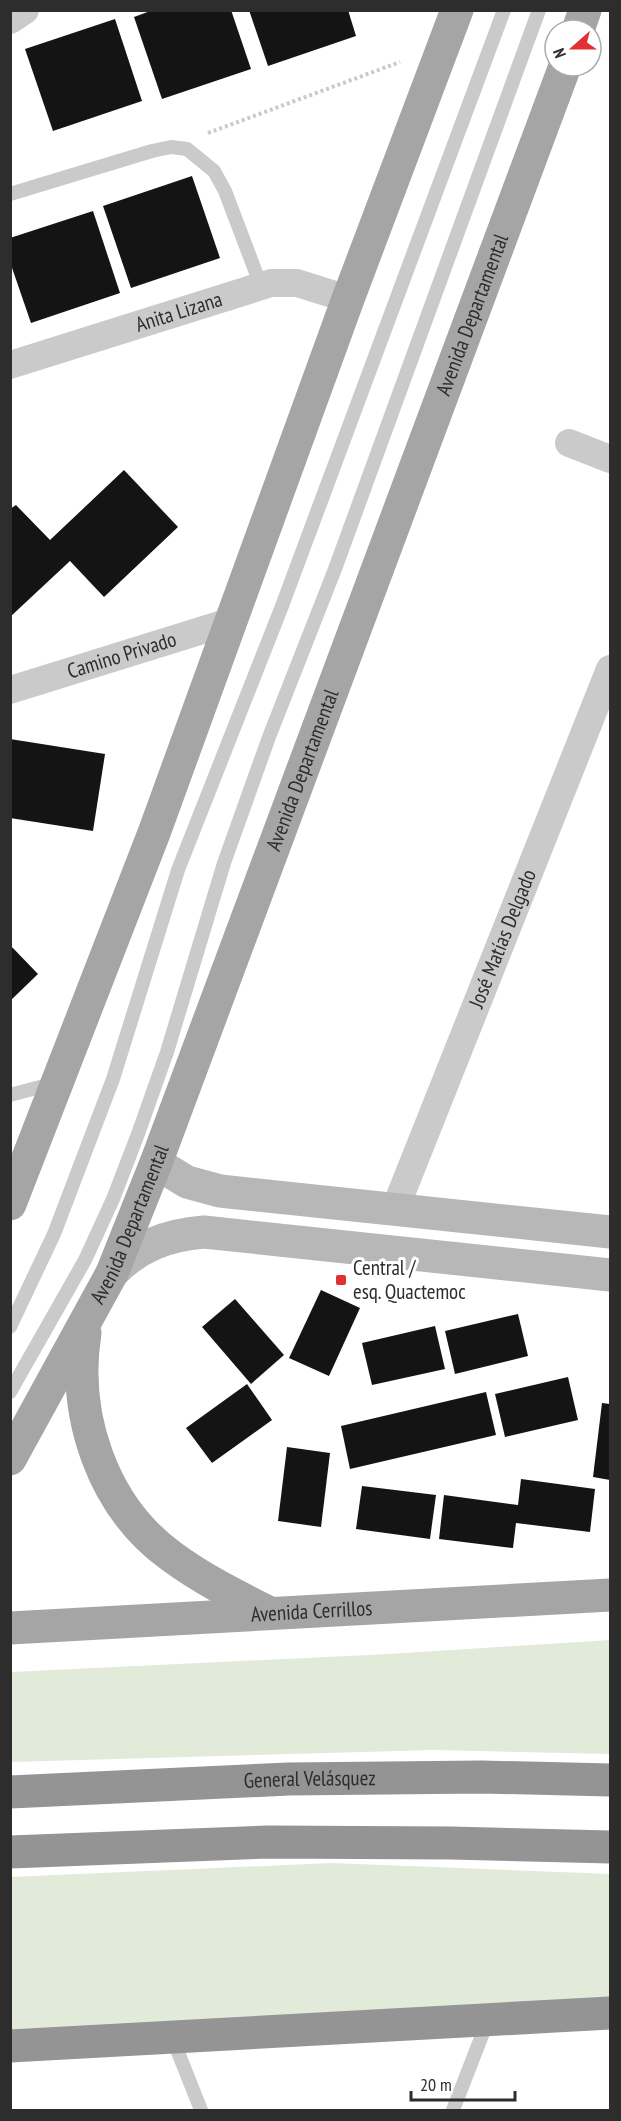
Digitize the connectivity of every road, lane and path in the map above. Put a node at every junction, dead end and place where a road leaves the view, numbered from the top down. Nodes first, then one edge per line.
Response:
1 (25, 10) edge
2 (457, 10) edge
3 (504, 10) edge
4 (539, 10) edge
5 (10, 20) edge
6 (443, 46) junction
7 (561, 78) edge
8 (171, 147) junction
9 (10, 194) edge
10 (261, 286) junction
11 (348, 299) junction
12 (10, 365) edge
13 (569, 442) dead end
14 (610, 459) edge
15 (232, 621) junction
16 (610, 669) edge
17 (10, 690) edge
18 (59, 1082) junction
19 (10, 1095) edge
20 (156, 1163) junction
21 (10, 1204) edge
22 (395, 1209) junction
23 (610, 1232) edge
24 (111, 1273) junction
25 (610, 1275) edge
26 (87, 1321) junction
27 (10, 1327) edge
28 (10, 1392) edge
29 (10, 1459) edge
30 (610, 1595) edge
31 (272, 1614) junction
32 (10, 1628) edge
33 (610, 1780) edge
34 (10, 1792) edge
35 (610, 1847) edge
36 (10, 1852) edge
37 (610, 2013) edge
38 (488, 2020) junction
39 (172, 2037) junction
40 (10, 2046) edge
41 (201, 2110) edge
42 (453, 2110) edge

1 - 5 street
2 - 6 main road
3 - 27 lane
4 - 28 lane
6 - 8 path
6 - 11 main road
7 - 20 main road, Avenida Departamental
8 - 9 lane
8 - 10 lane
10 - 11 street, Anita Lizana
10 - 12 street, Anita Lizana
11 - 15 main road
13 - 14 street
15 - 17 street, Camino Privado
15 - 18 main road
16 - 22 street, José Matías Delgado
18 - 19 lane
18 - 21 main road
20 - 22 street
20 - 24 main road, Avenida Departamental
22 - 23 street
24 - 25 street
24 - 26 main road, Avenida Departamental
26 - 29 main road, Avenida Departamental
26 - 31 main road
30 - 31 main road, Avenida Cerrillos
31 - 32 main road, Avenida Cerrillos
33 - 34 highway, General Velásquez
35 - 36 highway
37 - 38 highway
38 - 39 highway
38 - 42 lane
39 - 40 highway
39 - 41 lane

